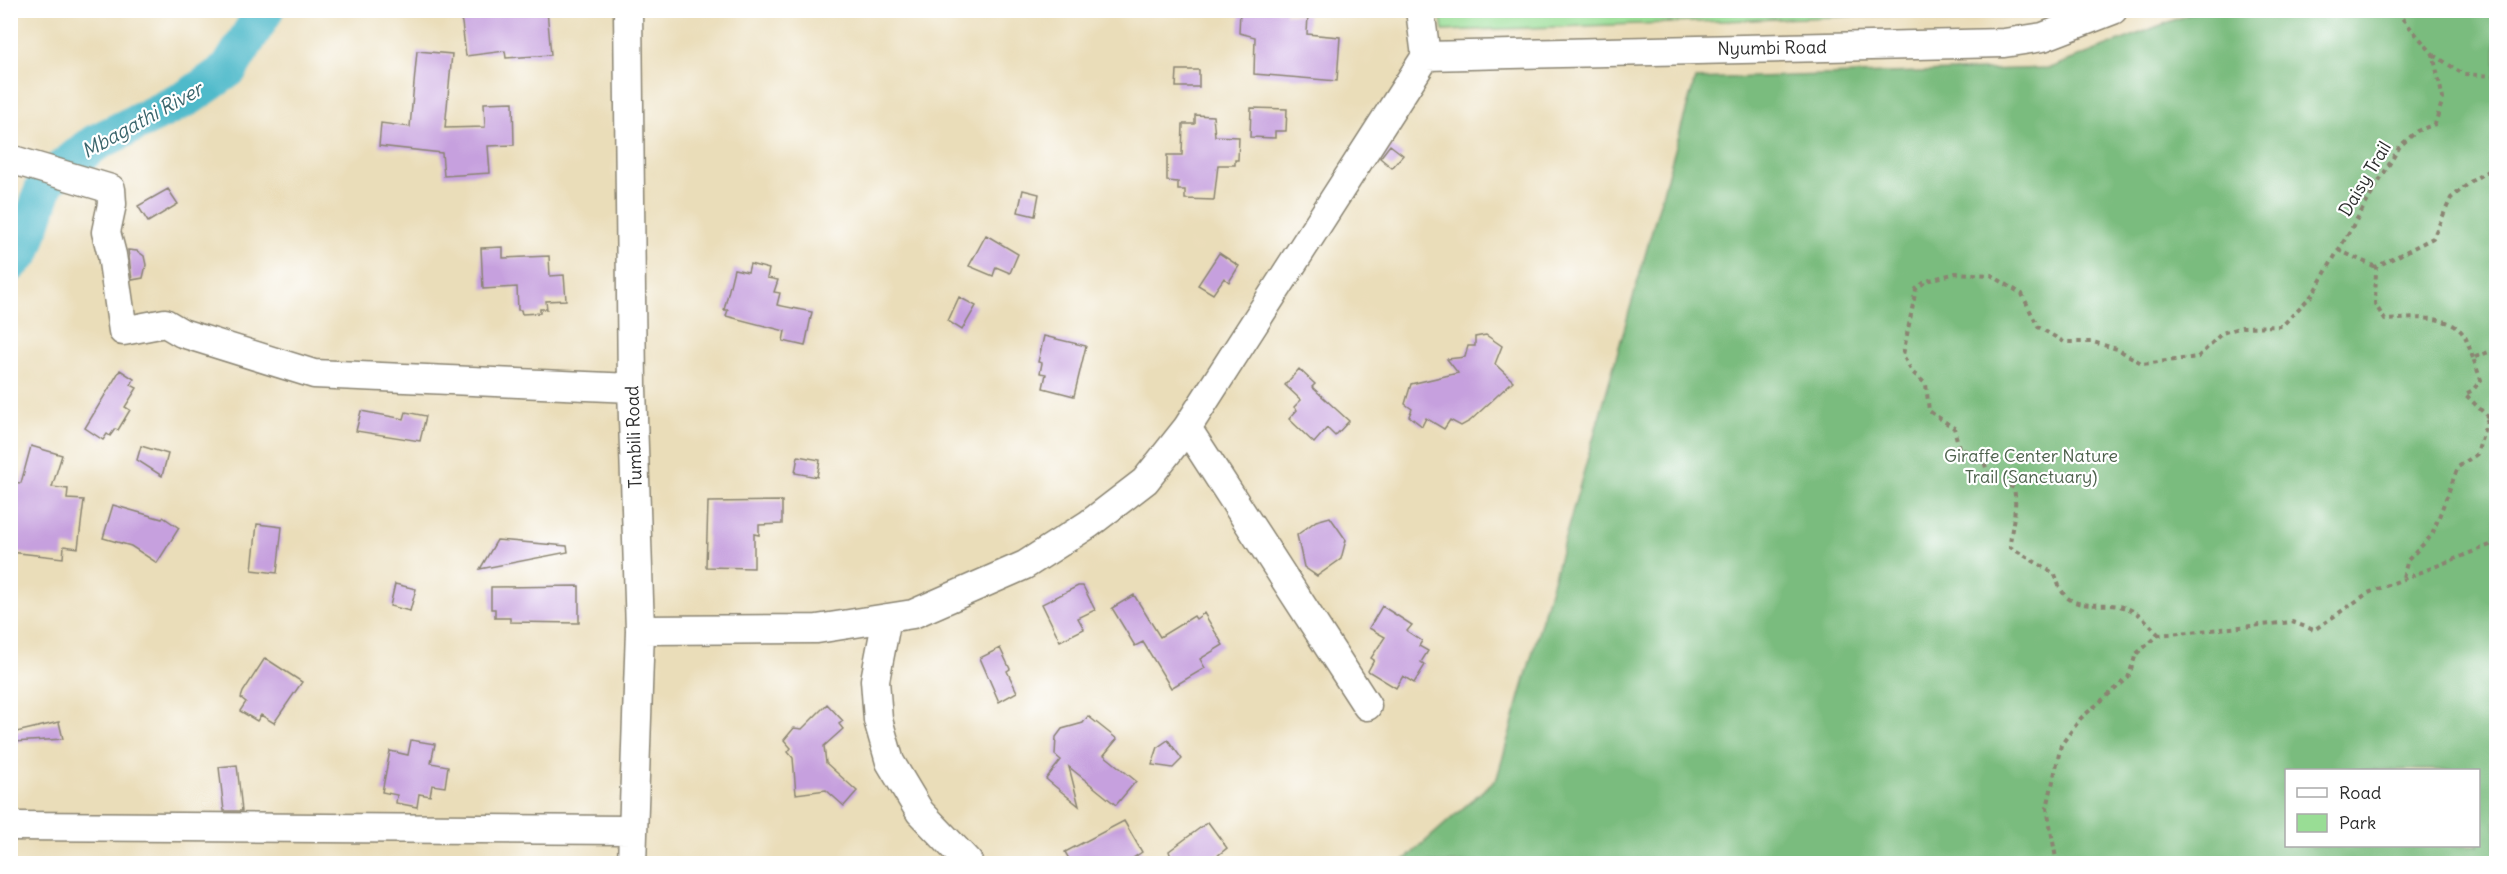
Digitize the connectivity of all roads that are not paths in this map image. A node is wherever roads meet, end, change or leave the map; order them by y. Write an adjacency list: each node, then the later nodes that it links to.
1 (628, 10): 6 (street, Tumbili Road)
2 (1420, 10): 4 (street)
3 (2113, 10): 4 (street, Nyumbi Road)
4 (1426, 56): 7 (street)
5 (15, 160): 6 (street)
6 (632, 387): 9 (street, Tumbili Road)
7 (1187, 428): 8 (street); 10 (street)
8 (887, 618): 9 (street); 13 (street)
9 (640, 630): 12 (street, Tumbili Road)
10 (1367, 706)
11 (10, 826): 12 (street)
12 (633, 830): 14 (street, Tumbili Road)
13 (968, 862)
14 (632, 864)

